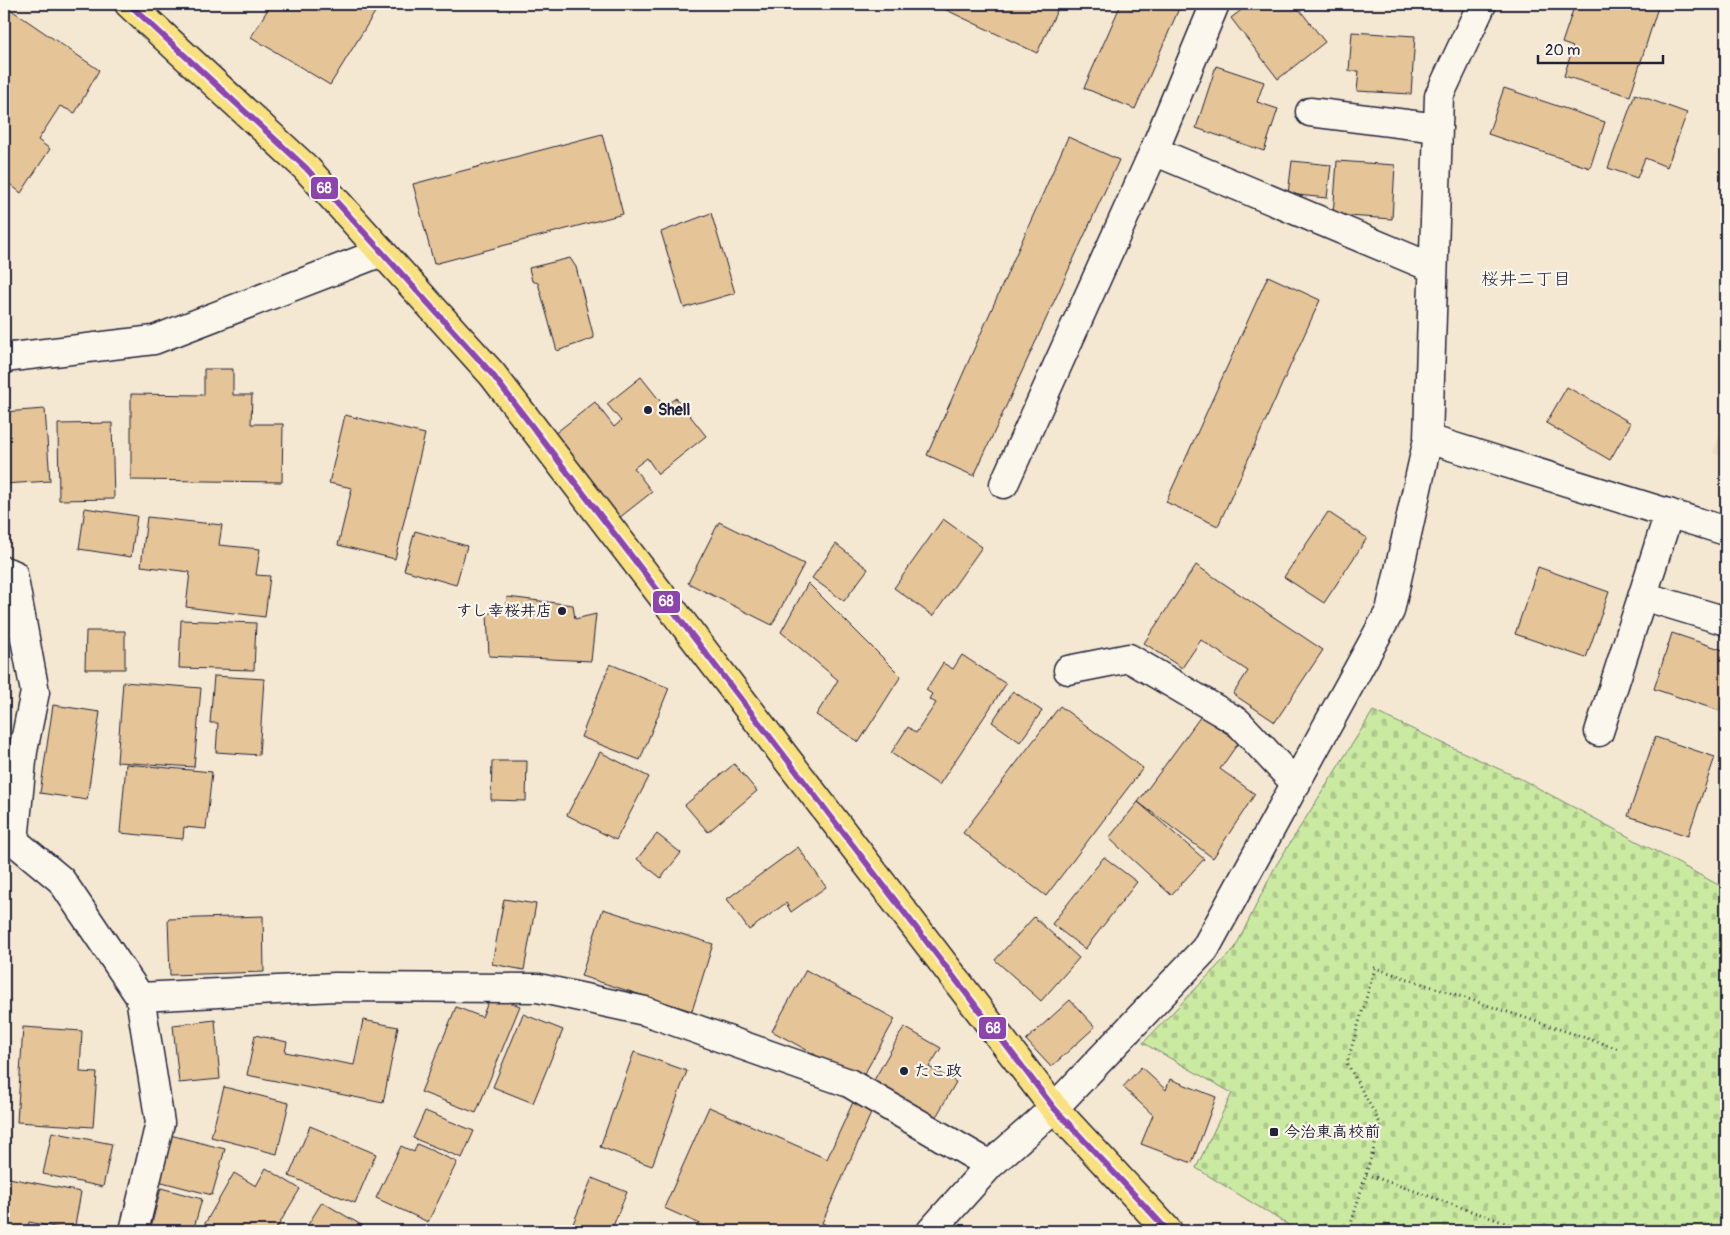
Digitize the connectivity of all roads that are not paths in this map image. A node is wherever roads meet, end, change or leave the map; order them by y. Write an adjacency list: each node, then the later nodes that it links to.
1 (129, 4): 7 (main road)
2 (1215, 4): 6 (street)
3 (1482, 4): 5 (street)
4 (1310, 112): 5 (street)
5 (1438, 128): 8 (street)
6 (1154, 151): 8 (street); 11 (street)
7 (382, 252): 9 (street); 21 (main road)
8 (1433, 268): 10 (street)
9 (4, 358)
10 (1428, 440): 12 (street); 19 (street)
11 (1004, 484)
12 (1669, 513): 13 (street); 15 (street)
13 (1726, 530)
14 (4, 571): 20 (street)
15 (1643, 596): 16 (street); 18 (street)
16 (1726, 621)
17 (1068, 670): 19 (street)
18 (1599, 732)
19 (1296, 784): 21 (street)
20 (140, 997): 22 (street); 23 (street)
21 (1054, 1108): 22 (street); 25 (main road)
22 (990, 1164): 24 (street)
23 (134, 1231)
24 (931, 1231)
25 (1168, 1231)

